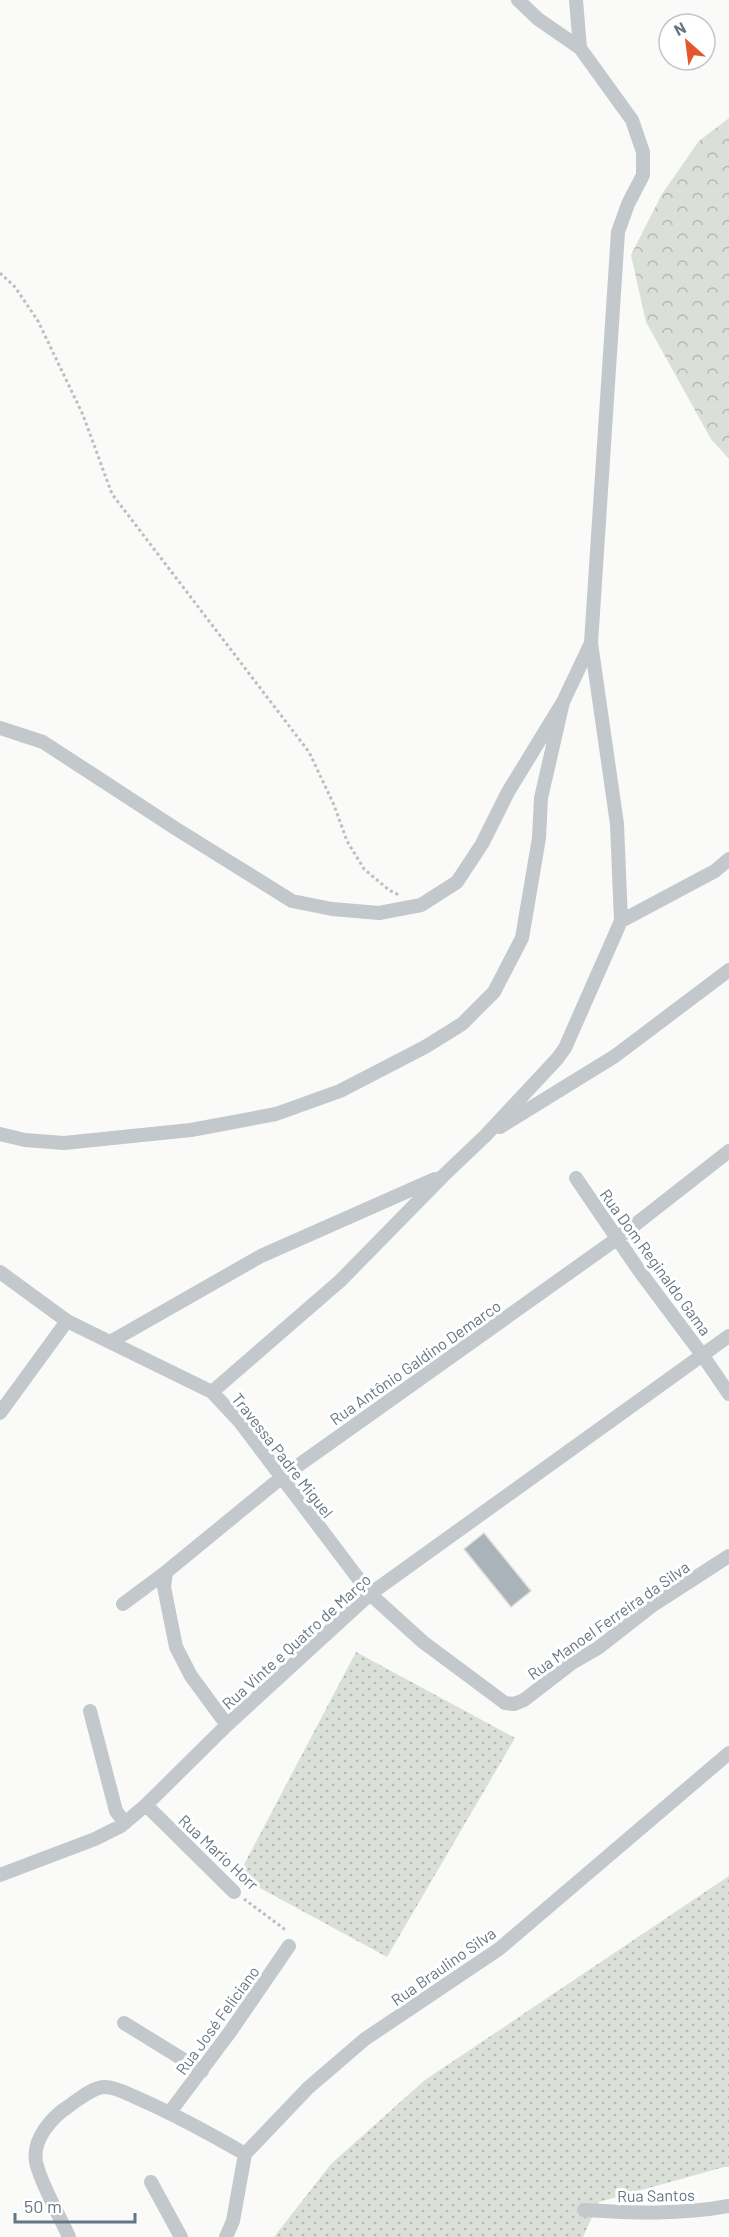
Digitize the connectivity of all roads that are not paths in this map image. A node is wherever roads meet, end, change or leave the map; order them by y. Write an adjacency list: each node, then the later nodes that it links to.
1 (518, 0): 3 (street)
2 (576, 0): 3 (street)
3 (580, 48): 4 (street)
4 (591, 643): 5 (street); 8 (street)
5 (563, 702): 6 (street); 10 (street)
6 (0, 728)
7 (729, 859): 8 (street)
8 (621, 921): 11 (street)
9 (729, 970): 11 (street)
10 (0, 1134)
11 (486, 1136): 13 (street)
12 (729, 1151): 15 (street, Rua Antônio Galdino Demarco)
13 (443, 1176): 19 (street); 21 (street)
14 (576, 1178): 15 (street, Rua Dom Reginaldo Gama)
15 (618, 1238): 20 (street, Rua Dom Reginaldo Gama); 24 (street, Rua Antônio Galdino Demarco)
16 (0, 1272): 17 (street, Travessa Padre Miguel)
17 (67, 1321): 19 (street, Travessa Padre Miguel); 23 (street)
18 (729, 1336): 20 (street, Rua Vinte e Quatro de Março)
19 (110, 1342): 21 (street, Travessa Padre Miguel)
20 (703, 1356): 22 (street, Rua Dom Reginaldo Gama); 27 (street, Rua Vinte e Quatro de Março)
21 (212, 1392): 24 (street, Travessa Padre Miguel)
22 (729, 1394)
23 (0, 1413)
24 (282, 1477): 26 (street, Rua Antônio Galdino Demarco); 27 (street, Travessa Padre Miguel)
25 (729, 1557): 29 (street, Rua Manoel Ferreira da Silva)
26 (166, 1572): 28 (street, Rua Antônio Galdino Demarco); 31 (street)
27 (370, 1594): 29 (street, Travessa Padre Miguel); 31 (street, Rua Vinte e Quatro de Março)
28 (123, 1604)
29 (506, 1703)
30 (90, 1711): 34 (street)
31 (227, 1725): 33 (street, Rua Vinte e Quatro de Março)
32 (729, 1753): 41 (street, Rua Braulino Silva)
33 (146, 1805): 34 (street, Rua Vinte e Quatro de Março); 36 (street, Rua Mario Horr)
34 (123, 1825): 35 (street, Rua Vinte e Quatro de Março)
35 (0, 1875)
36 (234, 1892)
37 (289, 1946): 39 (street, Rua José Feliciano)
38 (124, 2023): 39 (street)
39 (202, 2071): 40 (street, Rua José Feliciano)
40 (170, 2112): 41 (street); 45 (street)
41 (245, 2154): 47 (street)
42 (151, 2182): 46 (street)
43 (729, 2206): 44 (street, Rua Santos)
44 (584, 2210)
45 (69, 2237)
46 (181, 2237)
47 (226, 2237)

